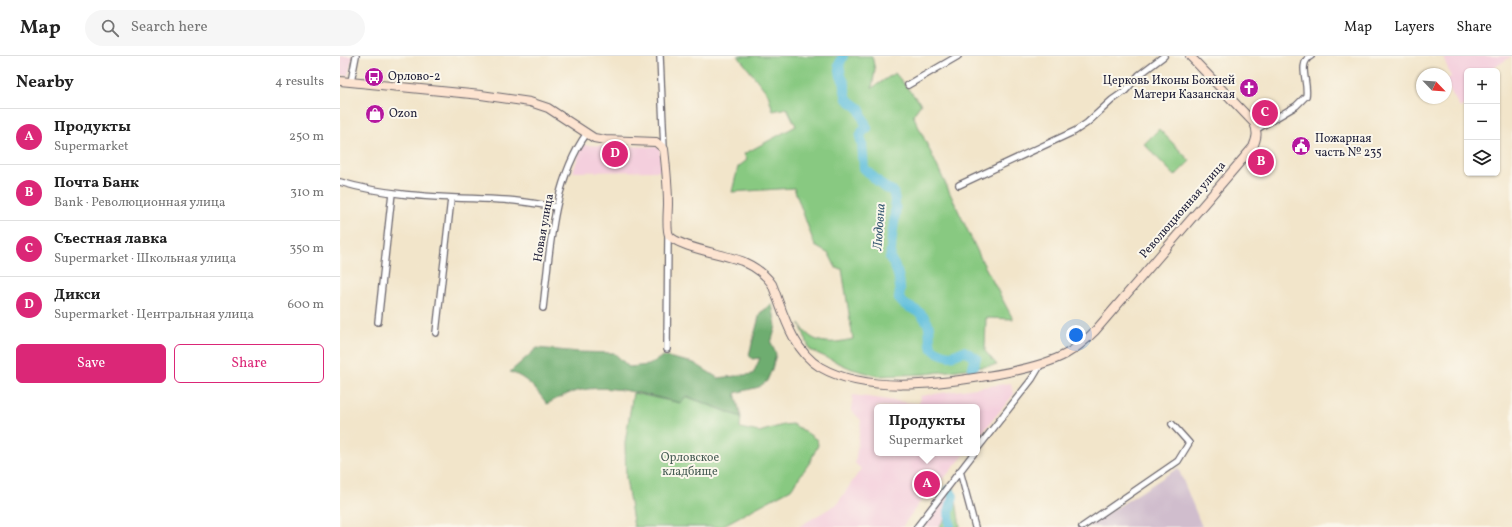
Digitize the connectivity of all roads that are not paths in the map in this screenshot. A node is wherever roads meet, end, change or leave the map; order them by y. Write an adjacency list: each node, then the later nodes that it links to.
1 (356, 56): 8 (street)
2 (660, 56): 12 (street)
3 (958, 56): 9 (street)
4 (1164, 56): 14 (street)
5 (1190, 56): 10 (main road)
6 (1311, 56): 10 (street)
7 (340, 81): 8 (main road)
8 (351, 82): 11 (main road)
9 (908, 85)
10 (1257, 129): 23 (main road, Революционная улица)
11 (587, 133): 12 (main road); 17 (street, Новая улица)
12 (664, 149): 18 (main road)
13 (340, 182): 15 (street)
14 (959, 185)
15 (392, 193): 16 (street); 20 (street)
16 (451, 199): 17 (street); 21 (street)
17 (556, 207): 19 (street, Новая улица)
18 (668, 234): 22 (street); 23 (main road, Революционная улица)
19 (543, 308)
20 (378, 322)
21 (436, 333)
22 (666, 349)
23 (1042, 363): 25 (street)
24 (1172, 424): 30 (street)
25 (980, 445)
26 (972, 456): 27 (street)
27 (960, 471): 28 (street); 29 (street)
28 (917, 527)
29 (975, 527)
30 (1082, 527)

